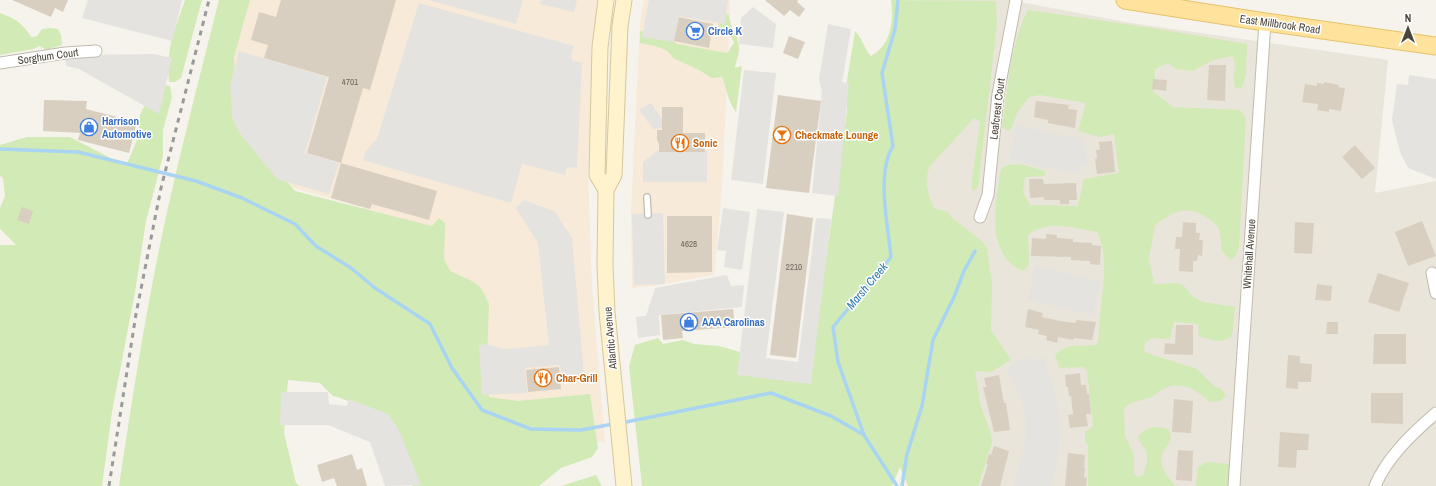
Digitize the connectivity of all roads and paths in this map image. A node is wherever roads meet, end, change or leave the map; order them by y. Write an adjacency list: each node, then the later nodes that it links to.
1 (606, 0): 10 (main road, Atlantic Avenue)
2 (624, 0): 10 (main road, Atlantic Avenue)
3 (1016, 0): 13 (street, Leafcrest Court)
4 (1125, 0): 5 (main road, East Millbrook Road)
5 (1157, 3): 6 (main road, East Millbrook Road)
6 (1265, 22): 7 (main road, East Millbrook Road); 18 (street, Whitehall Avenue)
7 (1436, 46)
8 (96, 51): 9 (street, Sorghum Court)
9 (0, 63)
10 (606, 190): 17 (main road, Atlantic Avenue)
11 (648, 197): 12 (lane)
12 (648, 215)
13 (980, 217)
14 (1432, 273): 15 (street)
15 (1436, 293)
16 (1436, 413): 19 (street)
17 (624, 486)
18 (1234, 486)
19 (1376, 486)

